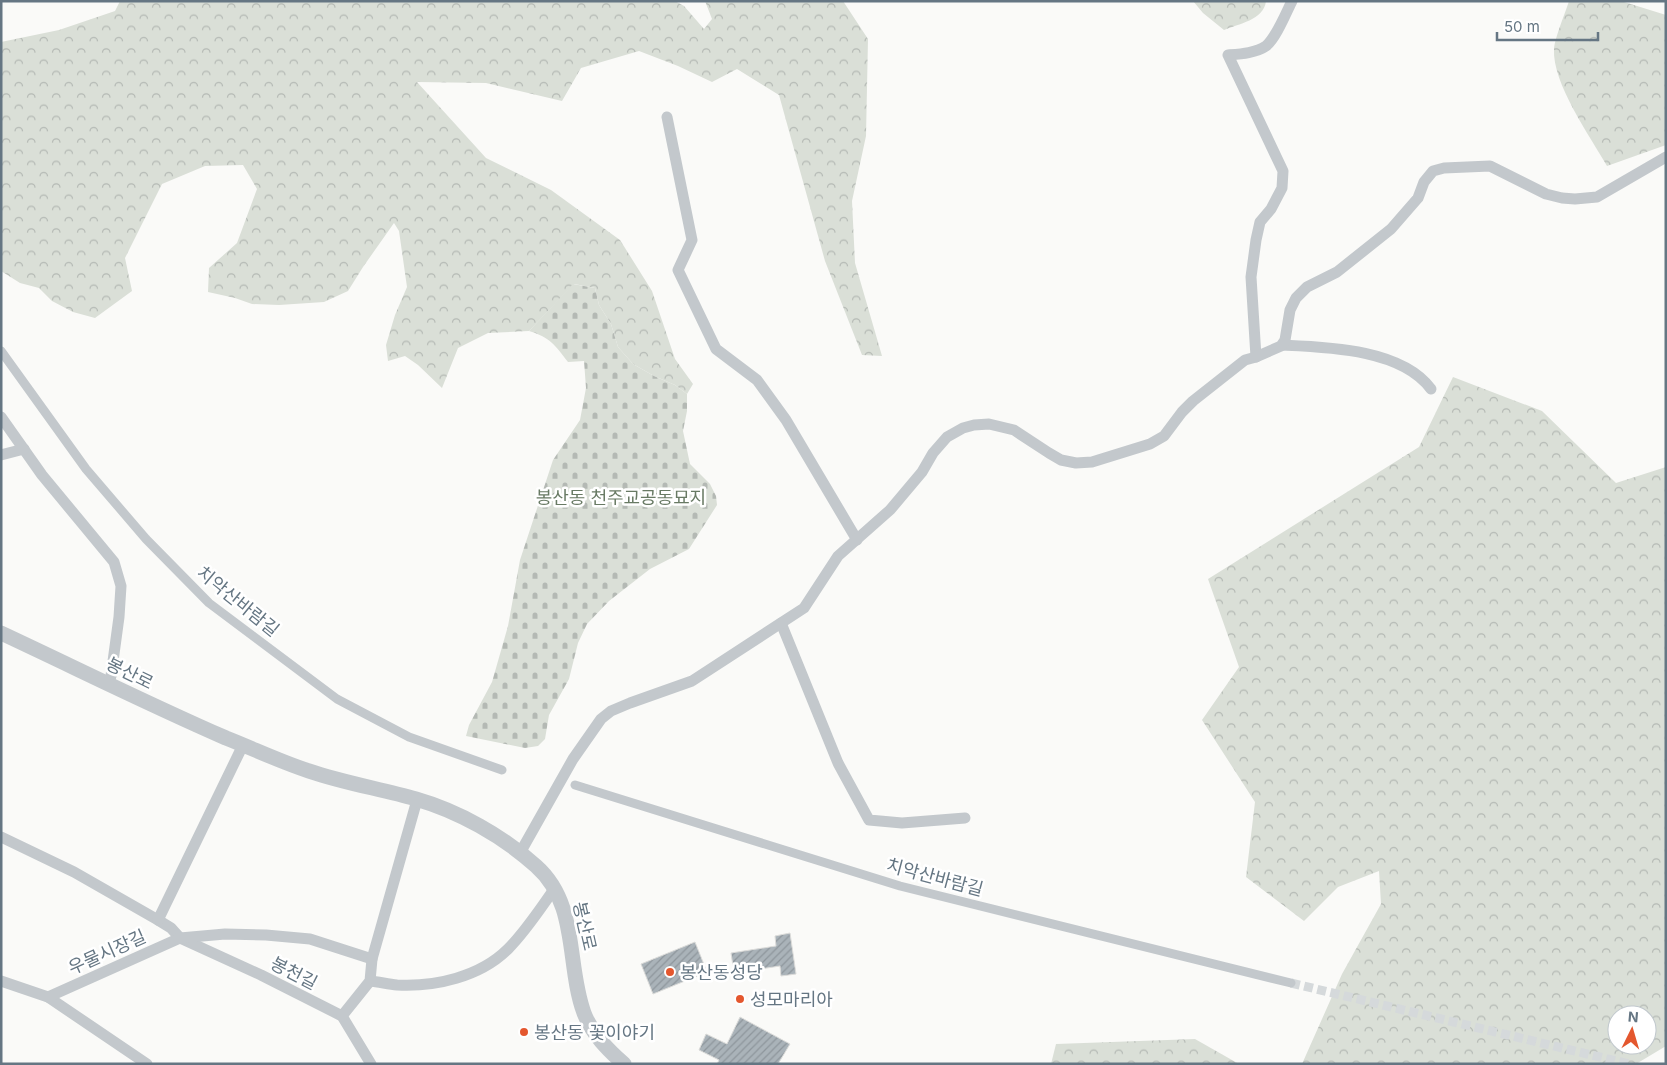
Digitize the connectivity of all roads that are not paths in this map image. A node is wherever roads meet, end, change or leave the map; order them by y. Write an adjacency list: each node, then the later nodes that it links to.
1 (1292, 1): 6 (street)
2 (667, 117): 11 (street)
3 (1666, 157): 4 (street)
4 (1282, 345): 6 (street); 7 (street)
5 (1, 351): 16 (street, 치악산바람길)
6 (1256, 357): 11 (street)
7 (1431, 388)
8 (1, 417): 9 (street)
9 (24, 449): 10 (street); 14 (street)
10 (1, 455)
11 (857, 540): 12 (street)
12 (781, 623): 19 (street); 21 (street)
13 (1, 633): 14 (street, 봉산로)
14 (109, 683): 15 (street, 봉산로)
15 (243, 745): 18 (street, 봉산로); 23 (street)
16 (502, 770)
17 (576, 785): 28 (street, 치악산바람길)
18 (417, 800): 21 (street, 봉산로); 25 (street)
19 (965, 818)
20 (1, 837): 23 (street, 봉천길)
21 (520, 853): 22 (street, 봉산로)
22 (555, 888): 26 (street); 33 (street, 봉산로)
23 (158, 920): 24 (street, 봉천길)
24 (180, 938): 25 (street, 봉천길); 29 (street, 우물시장길); 30 (street, 봉천길)
25 (372, 959): 26 (street)
26 (370, 980): 30 (street)
27 (1, 981): 29 (street)
28 (1291, 983)
29 (48, 997): 31 (street)
30 (342, 1016): 32 (street)
31 (147, 1064)
32 (372, 1064)
33 (624, 1064)

